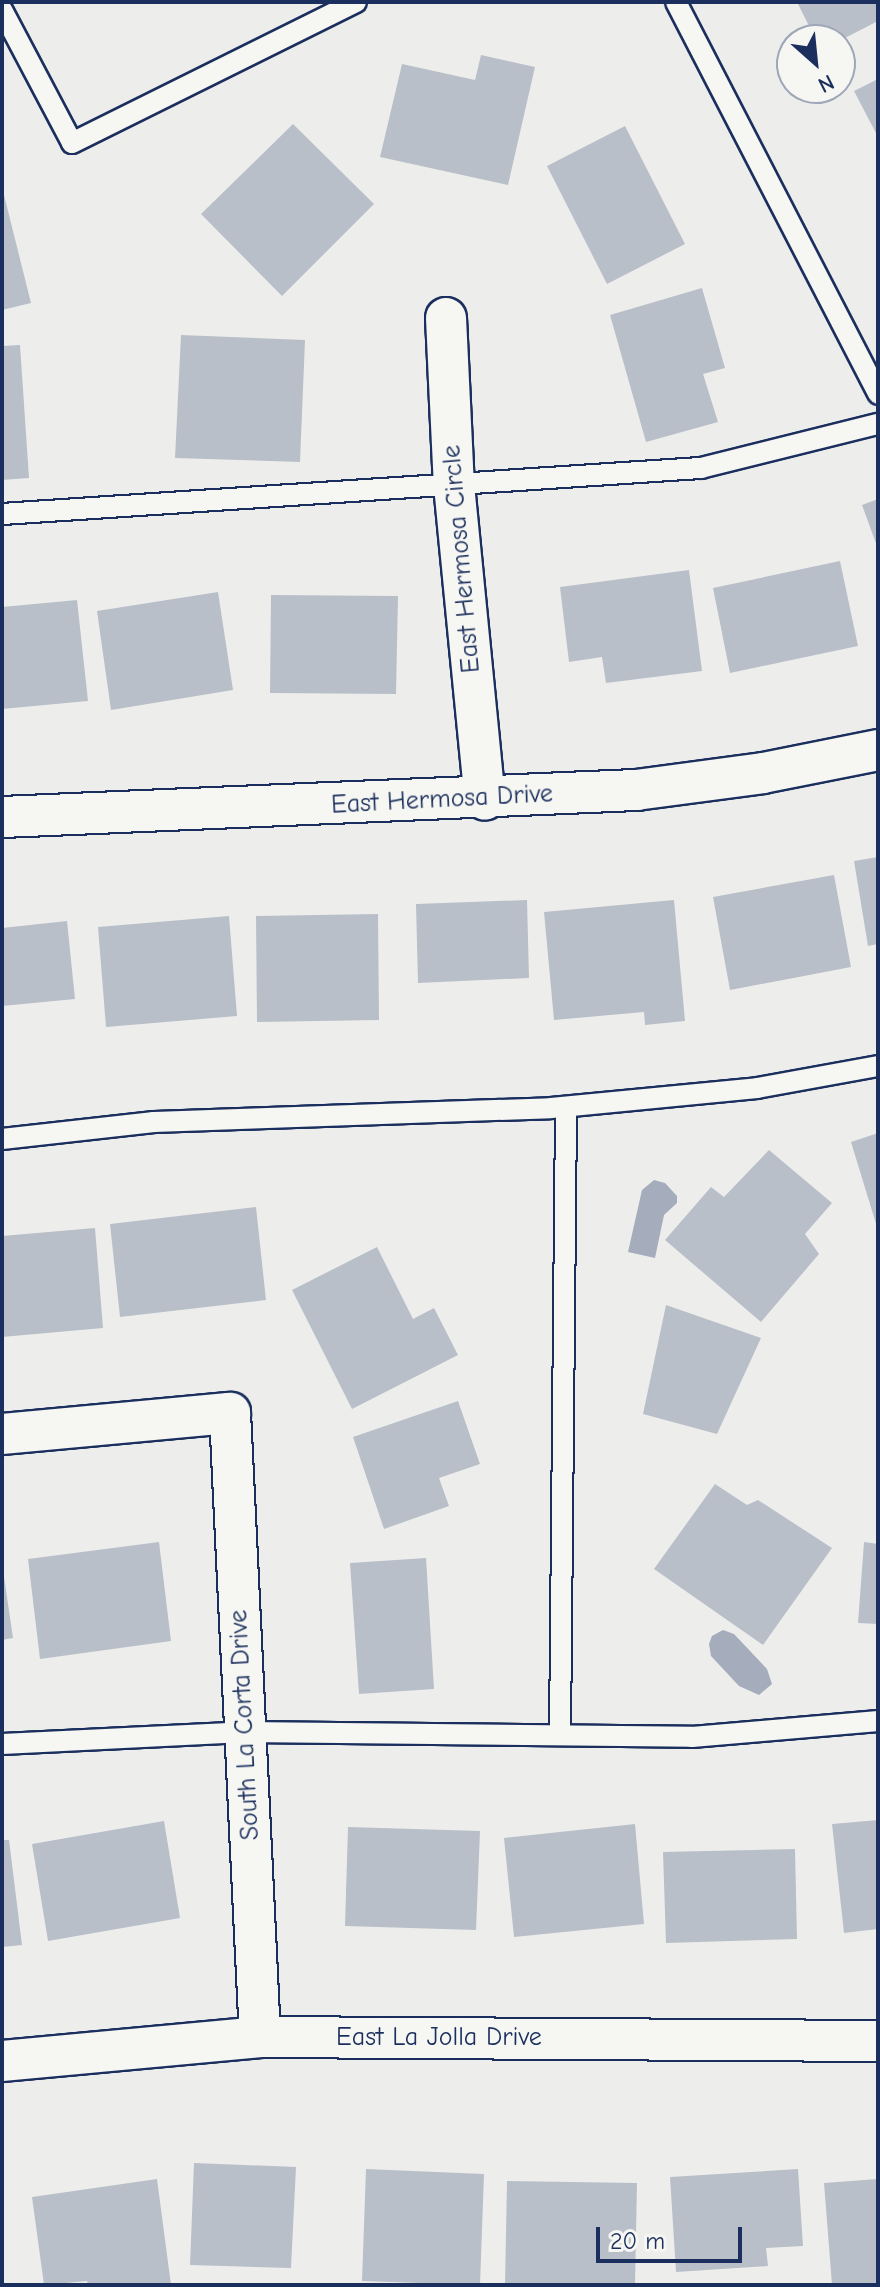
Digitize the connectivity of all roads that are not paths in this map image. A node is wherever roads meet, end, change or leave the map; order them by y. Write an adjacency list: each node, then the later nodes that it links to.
1 (356, 2): 3 (lane)
2 (676, 2): 5 (lane)
3 (2, 10)
4 (446, 318): 7 (street, East Hermosa Circle)
5 (878, 394)
6 (878, 424): 7 (lane)
7 (454, 485): 8 (lane); 10 (street, East Hermosa Circle)
8 (2, 514)
9 (878, 750): 10 (street, East Hermosa Drive)
10 (485, 799): 11 (street, East Hermosa Drive)
11 (2, 817)
12 (878, 1066): 13 (lane)
13 (566, 1107): 14 (lane); 18 (lane)
14 (2, 1139)
15 (2, 1434): 17 (street, South La Corta Drive)
16 (878, 1721): 18 (lane)
17 (245, 1732): 18 (lane); 19 (lane); 20 (street, South La Corta Drive)
18 (560, 1735)
19 (2, 1744)
20 (260, 2037): 21 (street, East La Jolla Drive); 22 (street, East La Jolla Drive)
21 (878, 2041)
22 (2, 2061)

